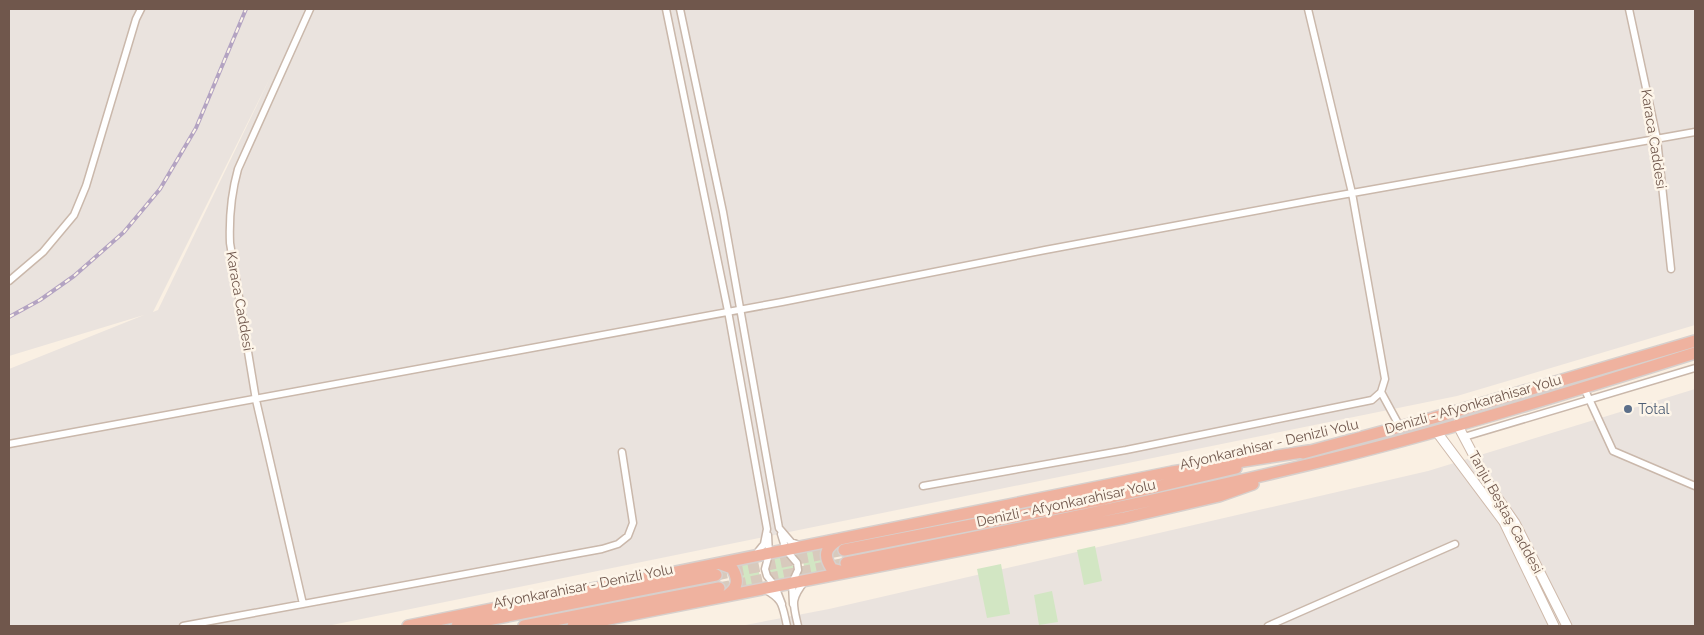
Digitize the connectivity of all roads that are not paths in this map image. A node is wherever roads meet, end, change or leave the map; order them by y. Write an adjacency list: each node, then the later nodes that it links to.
1 (141, 9): 11 (street)
2 (310, 9): 19 (street, Karaca Caddesi)
3 (666, 9): 13 (street)
4 (680, 9): 12 (street)
5 (1308, 9): 9 (street)
6 (1629, 9): 8 (street, Karaca Caddesi)
7 (1695, 132): 8 (street)
8 (1656, 139): 9 (street); 10 (street, Karaca Caddesi)
9 (1352, 193): 12 (street); 18 (street)
10 (1672, 270)
11 (9, 281)
12 (741, 309): 13 (street); 29 (street)
13 (728, 311): 19 (street); 30 (street)
14 (1695, 341): 22 (highway, Afyonkarahisar - Denizli Yolu)
15 (1695, 353): 17 (highway, Denizli - Afyonkarahisar Yolu)
16 (1695, 368): 20 (street)
17 (1584, 388): 20 (street); 21 (highway, Denizli - Afyonkarahisar Yolu)
18 (1381, 392): 22 (street); 27 (street)
19 (256, 400): 25 (street); 44 (street, Karaca Caddesi)
20 (1589, 400): 24 (street); 28 (street)
21 (1457, 424): 23 (highway, Denizli - Afyonkarahisar Yolu); 24 (street, Tanju Beştaş Caddesi)
22 (1400, 427): 32 (highway, Afyonkarahisar - Denizli Yolu)
23 (1436, 431): 37 (highway, Denizli - Afyonkarahisar Yolu); 55 (street, Tanju Beştaş Caddesi)
24 (1464, 437): 56 (street, Tanju Beştaş Caddesi)
25 (9, 444)
26 (622, 452): 44 (street)
27 (923, 486)
28 (1695, 486)
29 (779, 528): 33 (street); 34 (street)
30 (767, 529): 35 (street); 36 (street)
31 (1455, 544): 54 (street)
32 (841, 545): 33 (highway, Afyonkarahisar - Denizli Yolu); 37 (highway)
33 (803, 547): 34 (highway, Afyonkarahisar - Denizli Yolu)
34 (786, 550): 35 (highway); 40 (street)
35 (769, 554): 36 (highway); 41 (street)
36 (751, 557): 38 (highway)
37 (846, 568): 39 (highway, Denizli - Afyonkarahisar Yolu)
38 (717, 569): 43 (highway); 48 (highway); 49 (highway, Afyonkarahisar - Denizli Yolu)
39 (806, 581): 40 (highway, Denizli - Afyonkarahisar Yolu); 46 (street)
40 (792, 583): 41 (highway); 46 (street)
41 (775, 586): 42 (highway); 45 (street)
42 (763, 588): 43 (highway); 45 (street)
43 (723, 592): 50 (highway); 51 (highway)
44 (303, 604): 47 (street)
45 (782, 604): 52 (street)
46 (793, 604): 53 (street)
47 (183, 626)
48 (408, 626)
49 (456, 626)
50 (524, 626)
51 (573, 626)
52 (787, 626)
53 (798, 626)
54 (1268, 626)
55 (1554, 626)
56 (1567, 626)

